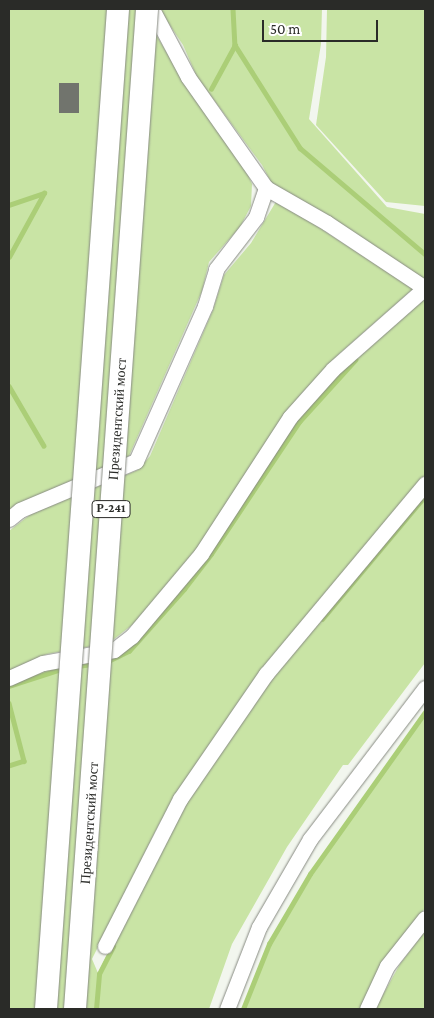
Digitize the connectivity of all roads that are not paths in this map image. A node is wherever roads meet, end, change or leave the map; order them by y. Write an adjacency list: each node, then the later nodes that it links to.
1 (118, 9): 12 (highway, Президентский мост / Р-241, bridge)
2 (147, 9): 13 (highway, Президентский мост / Р-241, bridge)
3 (152, 9): 4 (lane)
4 (266, 188): 5 (lane); 7 (lane)
5 (425, 288): 8 (lane)
6 (425, 484): 11 (lane)
7 (9, 519)
8 (9, 678)
9 (425, 688): 14 (lane)
10 (425, 918): 15 (lane)
11 (105, 946)
12 (46, 1009)
13 (75, 1009)
14 (227, 1009)
15 (366, 1009)

